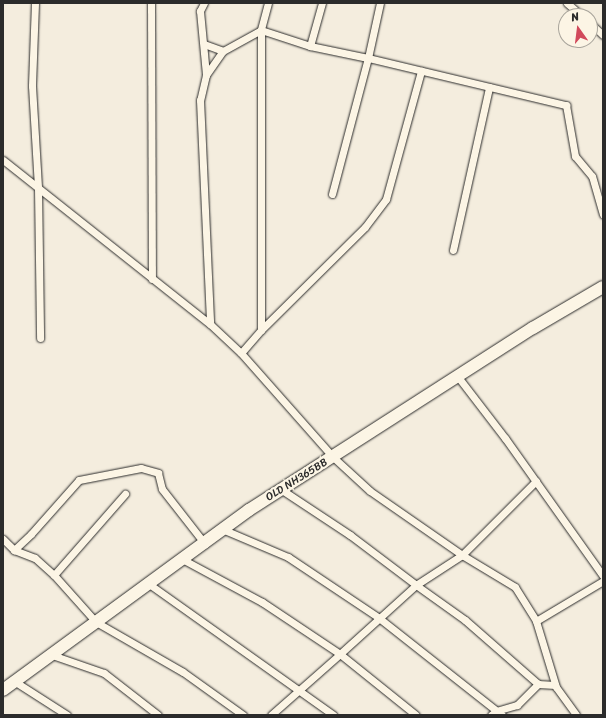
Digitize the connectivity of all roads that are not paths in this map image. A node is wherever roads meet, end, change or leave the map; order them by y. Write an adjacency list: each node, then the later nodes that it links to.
1 (35, 3): 16 (street)
2 (151, 3): 20 (street)
3 (268, 3): 7 (street)
4 (322, 3): 9 (street)
5 (380, 3): 11 (street)
6 (203, 4): 8 (street)
7 (261, 30): 9 (street); 10 (street); 23 (street)
8 (204, 44): 10 (street); 13 (street)
9 (310, 46): 11 (street)
10 (223, 51): 13 (street)
11 (368, 58): 12 (street); 17 (street)
12 (421, 71): 14 (street); 23 (street)
13 (206, 75): 22 (street)
14 (490, 87): 18 (street); 19 (street)
15 (3, 160): 16 (street)
16 (38, 188): 20 (street); 24 (street)
17 (332, 194)
18 (603, 214)
19 (453, 250)
20 (152, 279): 22 (street)
21 (603, 287): 26 (main road, OLD NH365BB)
22 (210, 324): 25 (street)
23 (262, 330): 25 (street)
24 (40, 338)
25 (241, 353): 27 (street)
26 (458, 377): 27 (main road, OLD NH365BB); 28 (street)
27 (333, 457): 29 (main road, OLD NH365BB); 35 (street)
28 (536, 481): 35 (street); 38 (street)
29 (282, 490): 31 (main road, OLD NH365BB); 41 (street)
30 (125, 494): 37 (street)
31 (222, 529): 33 (main road, OLD NH365BB); 42 (street)
32 (3, 539): 34 (street)
33 (205, 544): 34 (street); 36 (main road, OLD NH365BB)
34 (14, 550): 37 (street)
35 (462, 555): 41 (street); 43 (street)
36 (182, 559): 40 (main road, OLD NH365BB); 46 (street)
37 (54, 575): 44 (street)
38 (603, 576)
39 (603, 581): 43 (street)
40 (149, 584): 44 (main road, OLD NH365BB); 51 (street)
41 (416, 585): 42 (street); 48 (street)
42 (380, 618): 46 (street); 52 (street)
43 (536, 621): 49 (street)
44 (96, 622): 45 (main road, OLD NH365BB); 55 (street)
45 (52, 654): 47 (main road, OLD NH365BB); 54 (street)
46 (340, 654): 51 (street); 58 (street)
47 (14, 681): 50 (main road, OLD NH365BB); 53 (street)
48 (538, 684): 49 (street); 52 (street)
49 (555, 685): 59 (street)
50 (3, 690)
51 (300, 690): 56 (street); 57 (street)
52 (496, 714)
53 (67, 715)
54 (158, 715)
55 (244, 715)
56 (270, 715)
57 (333, 715)
58 (416, 715)
59 (576, 715)

